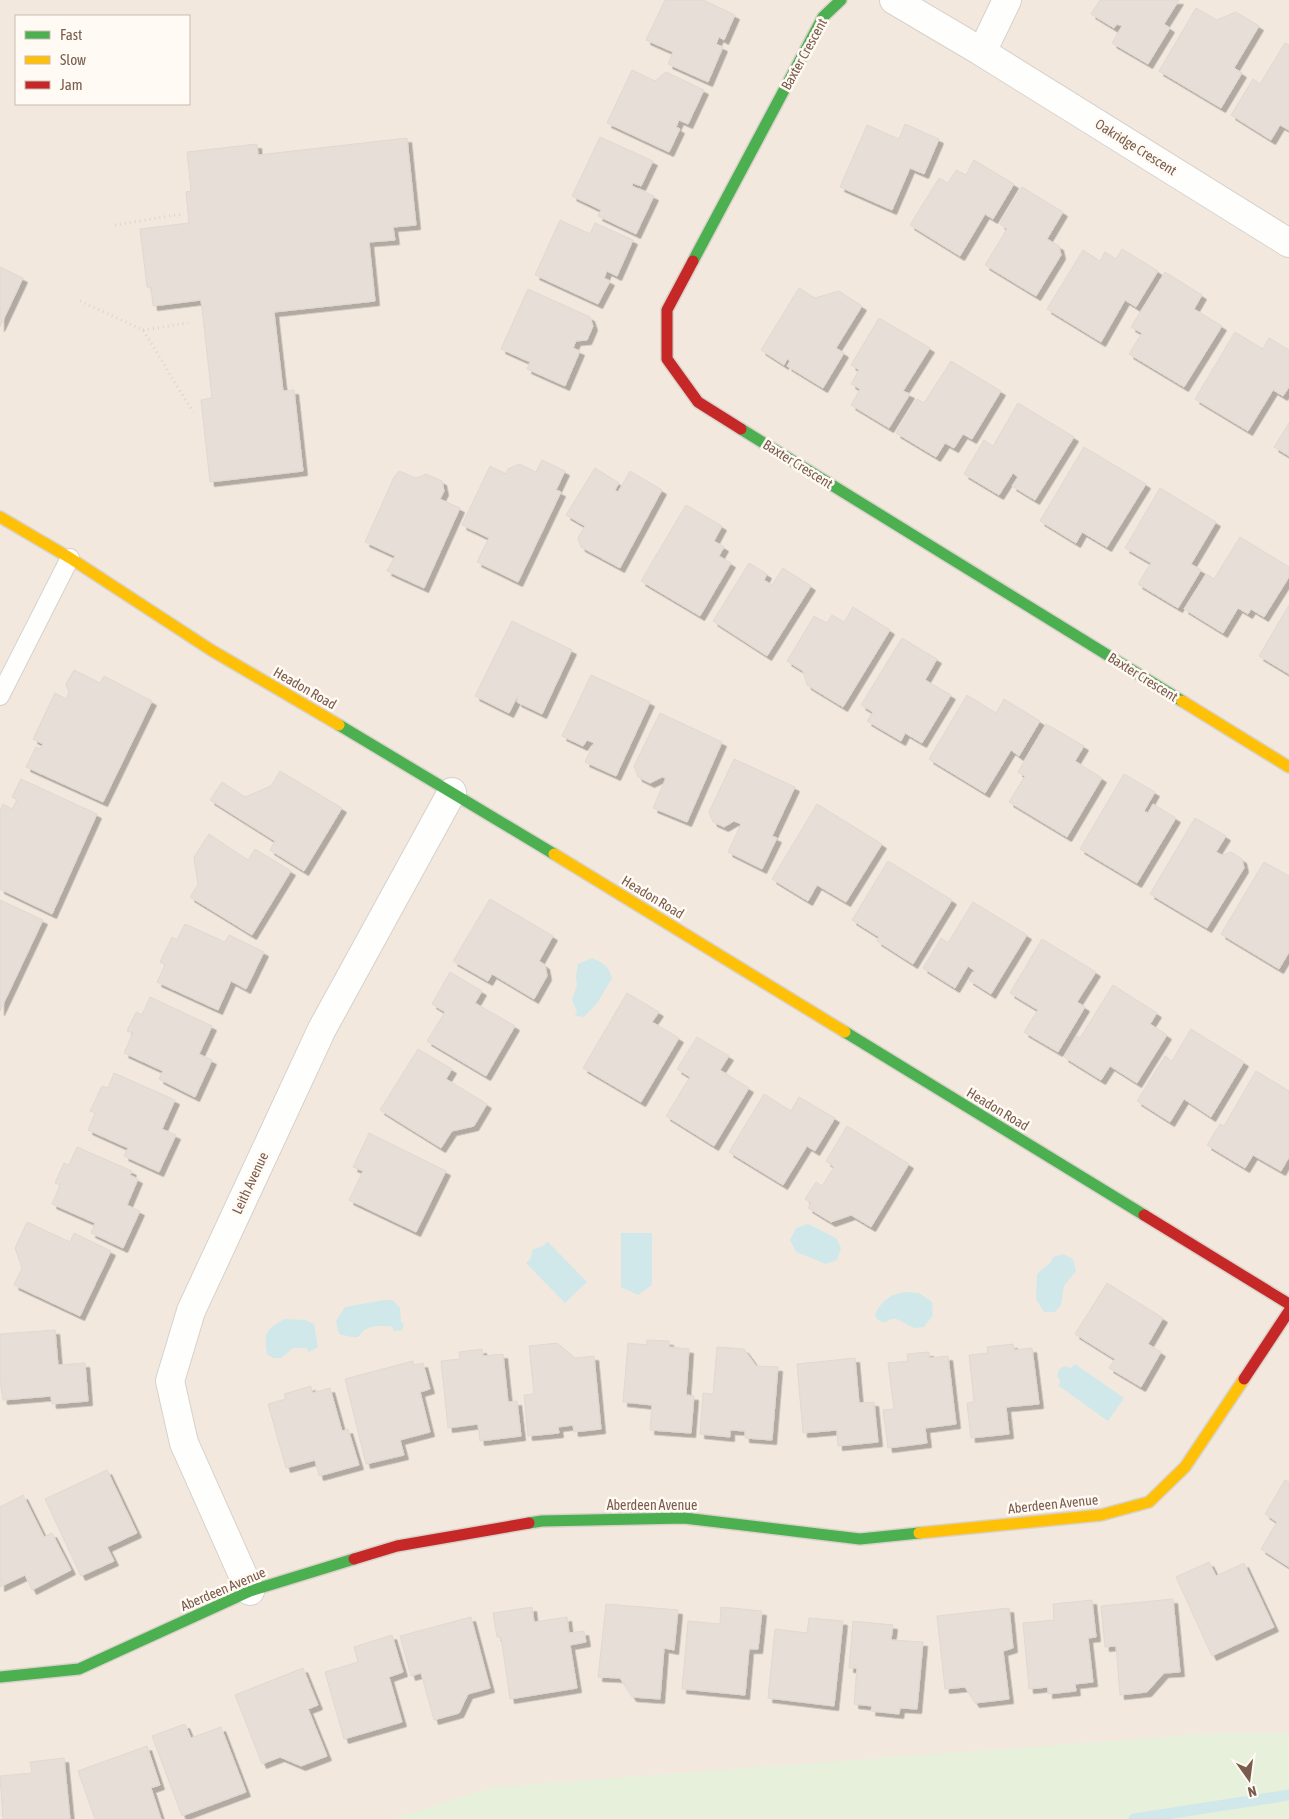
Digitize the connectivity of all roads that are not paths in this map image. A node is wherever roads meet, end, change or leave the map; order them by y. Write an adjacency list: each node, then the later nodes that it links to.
1 (841, 0): 9 (street, Baxter Crescent)
2 (894, 0): 4 (street)
3 (1007, 0): 4 (street)
4 (982, 52): 5 (street, Oakridge Crescent)
5 (1289, 242)
6 (0, 517): 7 (street, Headon Road)
7 (70, 558): 8 (lane); 10 (street, Headon Road)
8 (0, 696)
9 (1289, 767)
10 (452, 792): 11 (street, Headon Road); 13 (street, Leith Avenue)
11 (1289, 1304)
12 (1289, 1311): 13 (street, Aberdeen Avenue)
13 (250, 1591): 14 (street, Aberdeen Avenue)
14 (0, 1677)

